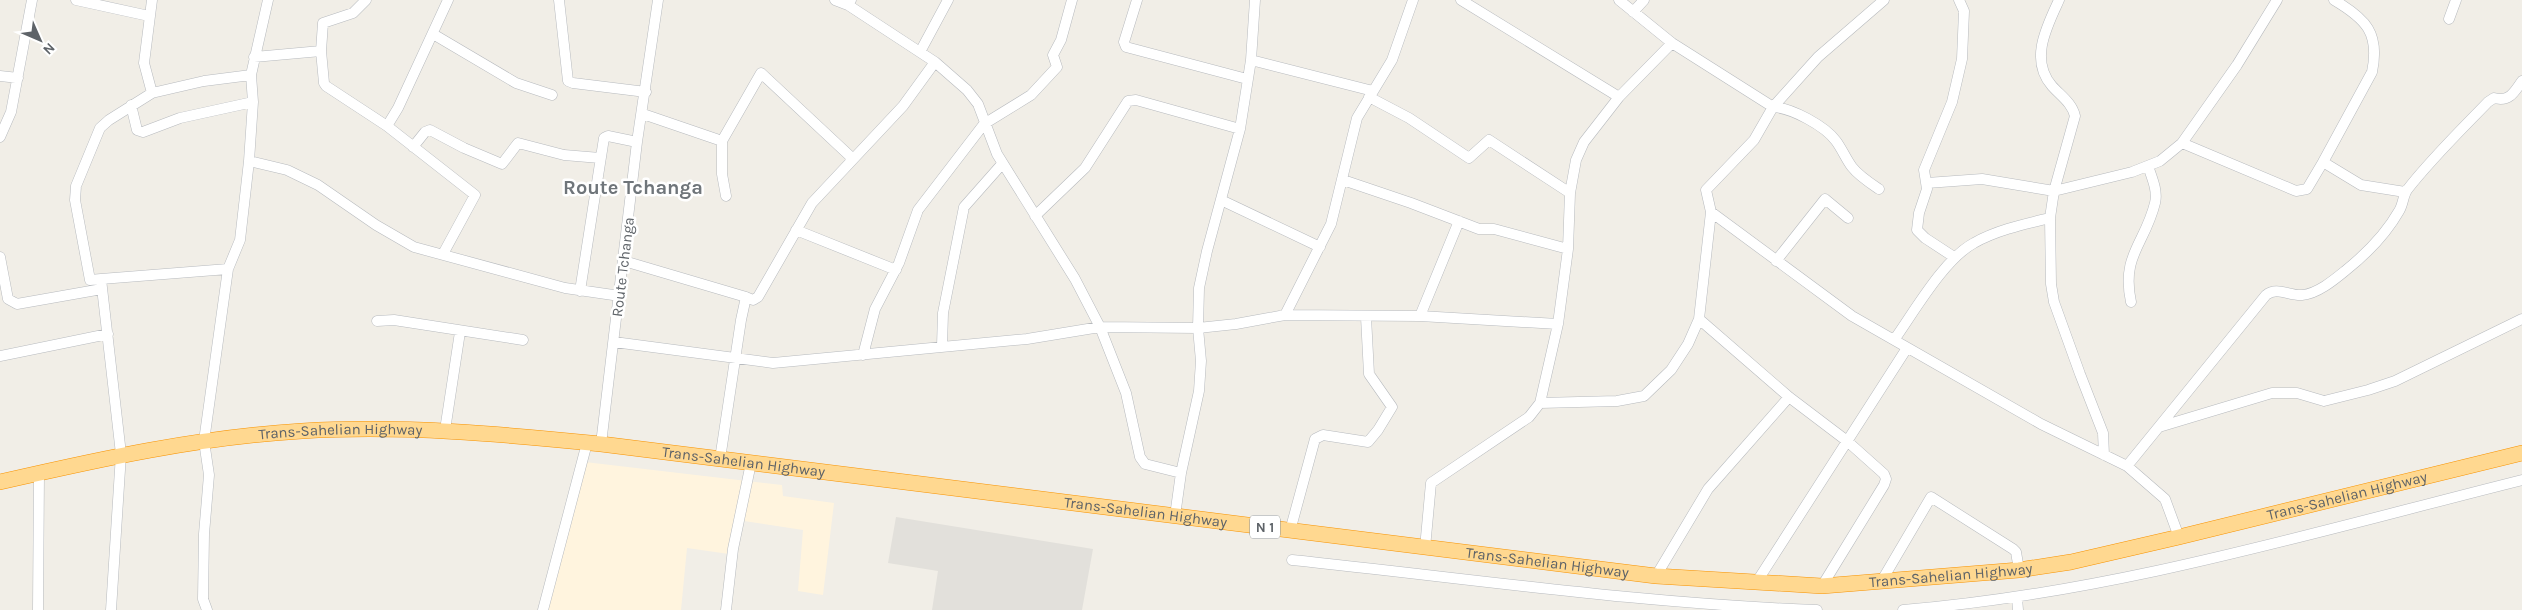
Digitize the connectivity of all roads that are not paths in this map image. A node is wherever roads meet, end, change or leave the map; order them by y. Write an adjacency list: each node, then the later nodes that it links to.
1 (32, 0): 37 (street)
2 (76, 0): 26 (street)
3 (152, 0): 26 (street)
4 (268, 0): 32 (street)
5 (366, 0): 30 (street)
6 (448, 0): 28 (street)
7 (559, 0): 40 (street)
8 (658, 0): 40 (street, Route Tchanga)
9 (836, 0): 24 (street)
10 (948, 0): 31 (street)
11 (1072, 0): 49 (street)
12 (1136, 0): 38 (street)
13 (1255, 0): 33 (street)
14 (1413, 0): 42 (street)
15 (1461, 0): 44 (street)
16 (1618, 0): 25 (street)
17 (1644, 0): 25 (street)
18 (1884, 0): 47 (street)
19 (1959, 0): 64 (street)
20 (2059, 0): 66 (street)
21 (2277, 0): 55 (street)
22 (2334, 0): 60 (street)
23 (2456, 0): 27 (street)
24 (849, 3): 31 (street)
25 (1633, 12): 29 (street)
26 (149, 16): 41 (street)
27 (2449, 19)
28 (433, 34): 43 (street); 50 (street)
29 (1672, 43): 44 (street); 47 (street)
30 (321, 52): 32 (street); 50 (street)
31 (920, 52): 34 (street)
32 (254, 56): 35 (street)
33 (1250, 60): 38 (street); 42 (street)
34 (935, 62): 49 (street); 58 (street)
35 (251, 75): 41 (street); 45 (street)
36 (0, 76): 37 (street)
37 (18, 78): 52 (street)
38 (1247, 79): 51 (street)
39 (2522, 81): 67 (street)
40 (646, 92): 48 (street, Route Tchanga)
41 (152, 94): 46 (street)
42 (1371, 94): 63 (street); 68 (street)
43 (552, 95)
44 (1619, 98): 68 (street)
45 (253, 102): 46 (street); 59 (street)
46 (131, 106): 86 (street)
47 (1773, 107): 65 (street); 71 (street)
48 (643, 114): 53 (street); 54 (street, Route Tchanga)
49 (984, 124): 61 (street); 85 (street)
50 (387, 126): 56 (street)
51 (1240, 130): 70 (street); 72 (street)
52 (0, 137)
53 (722, 141): 58 (street); 69 (street)
54 (637, 142): 57 (street); 82 (street, Route Tchanga)
55 (2182, 143): 60 (street); 62 (street)
56 (413, 146): 57 (street); 79 (street)
57 (600, 158): 87 (street)
58 (852, 158): 76 (street)
59 (249, 161): 79 (street); 84 (street)
60 (2323, 162): 67 (street)
61 (1002, 164): 72 (street); 105 (street)
62 (2148, 166): 66 (street); 90 (street)
63 (1343, 180): 75 (street); 77 (street)
64 (1927, 183): 66 (street); 81 (street)
65 (1879, 190)
66 (2054, 191): 74 (street)
67 (2405, 192): 112 (street)
68 (1570, 193): 78 (street)
69 (726, 196)
70 (1221, 200): 77 (street); 99 (street)
71 (1711, 212): 83 (street); 94 (street)
72 (1035, 216): 98 (street)
73 (1848, 218): 83 (street)
74 (2050, 218): 81 (street); 119 (street)
75 (1460, 222): 78 (street); 92 (street)
76 (796, 230): 85 (street); 89 (street)
77 (1320, 248): 91 (street)
78 (1568, 249): 97 (street)
79 (443, 254): 87 (street)
80 (0, 257): 86 (street)
81 (1954, 257): 103 (street)
82 (624, 261): 88 (street, Route Tchanga); 89 (street)
83 (1776, 261): 103 (street)
84 (228, 269): 86 (street); 114 (street)
85 (896, 270): 107 (street)
86 (101, 284): 101 (street)
87 (580, 291): 88 (street)
88 (620, 296): 104 (street, Route Tchanga)
89 (746, 297): 109 (street)
90 (2131, 302)
91 (1285, 315): 93 (street); 99 (street)
92 (1420, 316): 93 (street); 97 (street)
93 (1366, 317): 128 (street)
94 (1700, 320): 110 (street); 111 (street)
95 (2522, 320): 112 (street)
96 (377, 321): 100 (street)
97 (1558, 324): 111 (street)
98 (1100, 327): 99 (street); 105 (street); 124 (street)
99 (1198, 328): 124 (street)
100 (460, 332): 102 (street); 113 (street)
101 (108, 334): 108 (street); 118 (street)
102 (523, 340)
103 (1894, 340): 106 (street)
104 (614, 342): 109 (street); 116 (street, Route Tchanga)
105 (942, 346): 107 (street)
106 (1907, 348): 115 (street); 119 (street)
107 (863, 355): 109 (street)
108 (0, 356)
109 (734, 359): 120 (street)
110 (1789, 397): 115 (street); 133 (street)
111 (1540, 403): 130 (street)
112 (2158, 428): 122 (street)
113 (445, 430): 114 (highway, Trans-Sahelian Highway / N 1); 116 (highway, Trans-Sahelian Highway / N 1)
114 (204, 441): 118 (highway, Trans-Sahelian Highway / N 1); 139 (street)
115 (1847, 442): 135 (street); 136 (street)
116 (594, 444): 120 (highway, Trans-Sahelian Highway / N 1); 142 (street, Route Tchanga)
117 (2522, 453): 129 (highway, Trans-Sahelian Highway / N 1)
118 (122, 454): 123 (highway, Trans-Sahelian Highway / N 1); 141 (street)
119 (2104, 455): 122 (street)
120 (720, 459): 121 (highway, Trans-Sahelian Highway / N 1)
121 (751, 463): 127 (highway, Trans-Sahelian Highway / N 1); 143 (street)
122 (2127, 466): 129 (street)
123 (39, 473): 126 (highway, Trans-Sahelian Highway / N 1); 140 (street)
124 (1181, 473): 127 (street)
125 (2522, 480): 137 (street)
126 (0, 482)
127 (1175, 516): 128 (highway, Trans-Sahelian Highway / N 1)
128 (1290, 530): 130 (highway, Trans-Sahelian Highway / N 1)
129 (2179, 537): 132 (highway, Trans-Sahelian Highway / N 1)
130 (1425, 548): 133 (highway, Trans-Sahelian Highway / N 1)
131 (1292, 560): 138 (street)
132 (2019, 570): 134 (highway, Trans-Sahelian Highway / N 1); 134 (street)
133 (1656, 576): 135 (highway, Trans-Sahelian Highway / N 1)
134 (1882, 582): 136 (highway, Trans-Sahelian Highway / N 1)
135 (1756, 583): 136 (highway, Trans-Sahelian Highway / N 1)
136 (1822, 586)
137 (2017, 598): 145 (street); 146 (street)
138 (1671, 606): 144 (street)
139 (206, 609)
140 (38, 610)
141 (111, 610)
142 (543, 610)
143 (726, 610)
144 (1817, 610)
145 (1903, 610)
146 (2018, 610)

